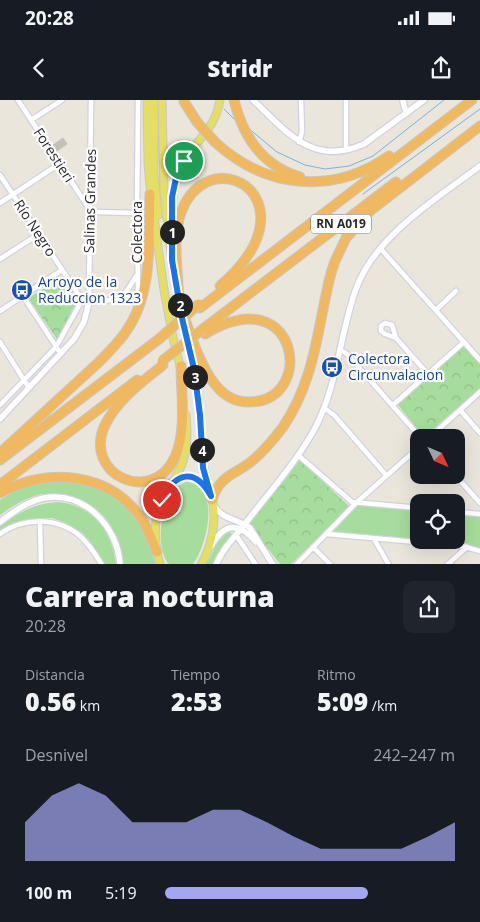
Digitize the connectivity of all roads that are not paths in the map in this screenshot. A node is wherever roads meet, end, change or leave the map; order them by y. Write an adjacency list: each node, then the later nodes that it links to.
1 (18, 100): 20 (street, Forestieri)
2 (62, 100): 20 (street)
3 (91, 100): 31 (street, Salinas Grandes)
4 (138, 100): 32 (street, Colectora)
5 (147, 100): 29 (main road)
6 (154, 100): 49 (main road)
7 (162, 100): 36 (main road)
8 (183, 100): 27 (highway, bridge)
9 (220, 100): 36 (main road)
10 (234, 100): 27 (highway)
11 (301, 100): 22 (street)
12 (346, 100): 23 (street)
13 (404, 100): 18 (street)
14 (424, 100): 18 (street)
15 (463, 100): 27 (highway)
16 (472, 100): 44 (highway, RN A019)
17 (255, 101): 22 (street)
18 (407, 113): 23 (street)
19 (480, 119): 48 (highway, RN A019)
20 (31, 120): 24 (street, Forestieri)
21 (480, 126): 80 (highway)
22 (299, 142): 23 (street)
23 (346, 150)
24 (59, 164): 28 (street); 31 (street, Forestieri)
25 (480, 166): 34 (street)
26 (0, 175): 28 (street, Río Negro)
27 (325, 181)
28 (13, 194): 30 (street); 33 (street, Río Negro)
29 (150, 194): 47 (highway); 49 (main road)
30 (0, 203)
31 (90, 210): 32 (street); 42 (street, Salinas Grandes)
32 (137, 214): 38 (street, Colectora)
33 (38, 234): 35 (street); 37 (street, Río Negro)
34 (380, 248): 45 (street); 54 (street)
35 (0, 259)
36 (172, 260): 43 (main road)
37 (62, 270): 40 (street); 41 (street, Río Negro)
38 (137, 274): 42 (street, Colectora); 47 (street)
39 (456, 291): 45 (street)
40 (23, 296): 46 (street); 53 (street)
41 (82, 300): 42 (street); 53 (street)
42 (89, 302): 55 (street)
43 (179, 303): 44 (highway); 48 (highway); 80 (main road)
44 (199, 306): 74 (highway, RN A019, bridge)
45 (436, 310): 52 (street)
46 (0, 311)
47 (129, 327): 71 (highway)
48 (204, 332): 57 (highway, RN A019, bridge)
49 (173, 338): 58 (main road)
50 (396, 338): 59 (street)
51 (0, 342): 60 (street)
52 (464, 342): 56 (street); 59 (street)
53 (56, 347): 55 (street); 60 (street)
54 (341, 350): 64 (street); 65 (street)
55 (61, 354): 61 (street)
56 (480, 360)
57 (163, 363): 58 (highway); 77 (highway, RN A019)
58 (181, 366): 79 (main road)
59 (428, 374): 64 (street)
60 (24, 380): 61 (street); 63 (street)
61 (29, 388): 67 (street)
62 (480, 392): 66 (street)
63 (0, 405)
64 (393, 405): 68 (street)
65 (324, 408): 72 (street); 75 (street)
66 (460, 410): 69 (street); 70 (street)
67 (0, 419)
68 (413, 429)
69 (440, 429)
70 (480, 433)
71 (0, 453)
72 (298, 455): 81 (street); 88 (street)
73 (410, 455): 75 (street)
74 (0, 460)
75 (386, 475): 81 (street)
76 (463, 484): 82 (street)
77 (0, 485)
78 (0, 493): 96 (highway)
79 (165, 494): 80 (main road); 96 (main road)
80 (212, 500): 88 (street); 97 (main road)
81 (356, 502): 83 (street); 90 (street)
82 (480, 503)
83 (410, 507)
84 (465, 513): 85 (street)
85 (480, 514)
86 (0, 522): 100 (street)
87 (40, 522): 89 (street); 98 (street); 99 (street)
88 (243, 526): 91 (street); 97 (street); 104 (street)
89 (0, 534)
90 (327, 534): 92 (street); 93 (street)
91 (236, 535): 102 (street); 103 (street)
92 (374, 539): 94 (street); 107 (street)
93 (313, 547): 105 (street); 106 (street)
94 (467, 547): 95 (street); 108 (street)
95 (480, 551)
96 (157, 553): 101 (main road)
97 (203, 561)
98 (40, 564)
99 (102, 564)
100 (120, 564)
101 (161, 564)
102 (216, 564)
103 (256, 564)
104 (273, 564)
105 (296, 564)
106 (331, 564)
107 (389, 564)
108 (447, 564)

